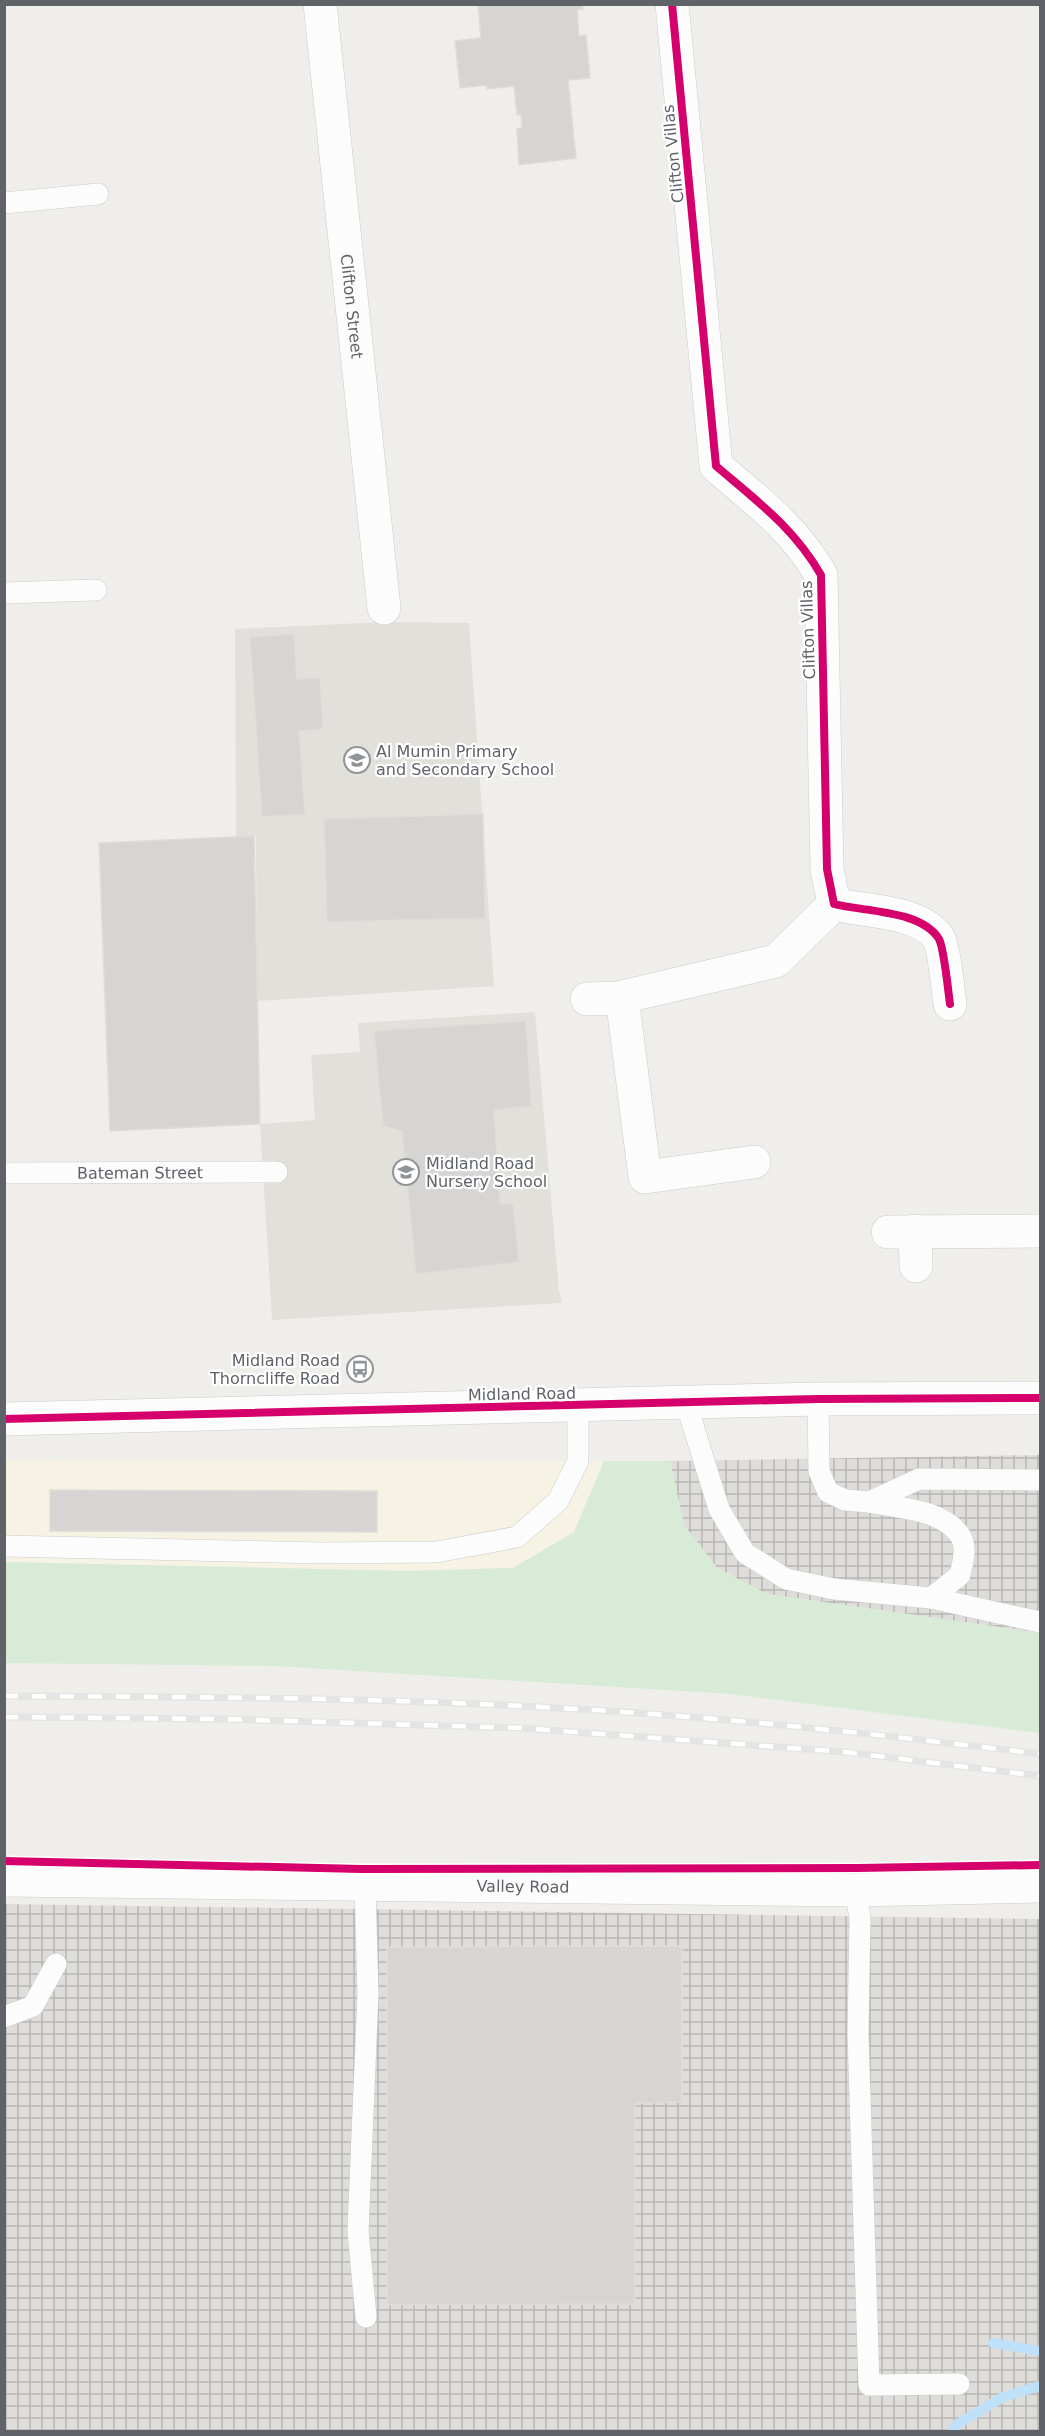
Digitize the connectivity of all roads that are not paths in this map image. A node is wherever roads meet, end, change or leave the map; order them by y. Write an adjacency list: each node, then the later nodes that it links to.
1 (320, 4): 7 (street, Clifton Street)
2 (672, 4): 8 (street, Clifton Villas)
3 (98, 194): 4 (lane)
4 (4, 203)
5 (96, 590): 6 (lane)
6 (4, 593)
7 (384, 608)
8 (834, 904): 9 (street); 11 (street)
9 (622, 997): 10 (street); 12 (street)
10 (587, 999)
11 (950, 1004)
12 (754, 1162)
13 (277, 1172): 14 (lane, Bateman Street)
14 (4, 1173)
15 (1041, 1231): 16 (street)
16 (916, 1266)
17 (1041, 1398): 18 (street, Midland Road)
18 (818, 1399): 19 (street, Midland Road); 23 (lane)
19 (686, 1403): 20 (street, Midland Road); 25 (lane)
20 (578, 1406): 21 (street, Midland Road); 24 (lane)
21 (4, 1419)
22 (1041, 1480): 23 (lane)
23 (869, 1502): 25 (lane)
24 (4, 1546)
25 (931, 1598): 26 (lane)
26 (1041, 1622)
27 (4, 1881): 28 (street, Valley Road)
28 (365, 1886): 30 (street, Valley Road); 33 (lane)
29 (1041, 1886): 30 (street, Valley Road)
30 (855, 1890): 34 (lane)
31 (56, 1964): 32 (lane)
32 (4, 2017)
33 (366, 2317)
34 (959, 2384)

